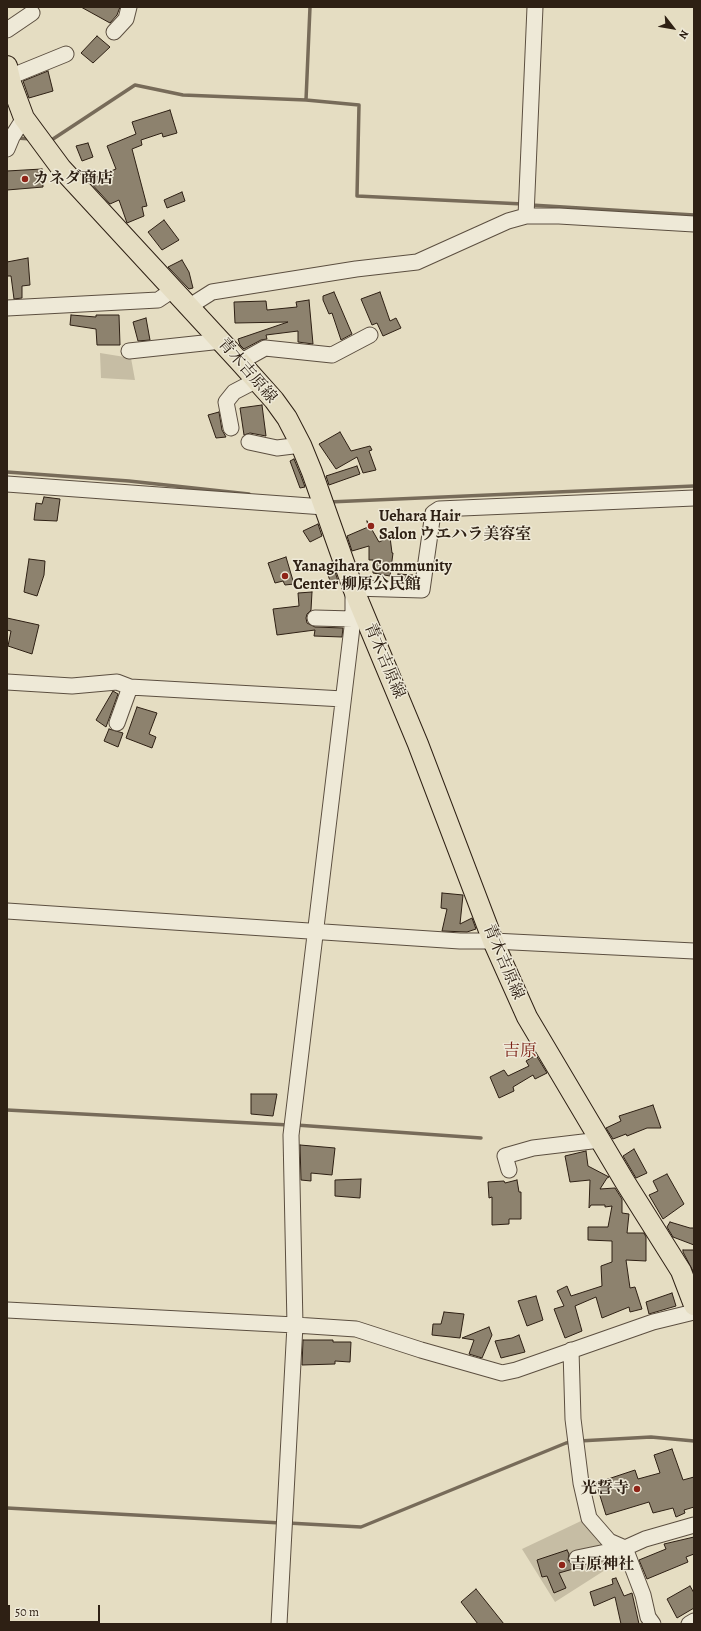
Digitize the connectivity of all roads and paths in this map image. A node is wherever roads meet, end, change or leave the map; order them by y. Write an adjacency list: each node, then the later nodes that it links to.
1 (129, 7): 5 (street)
2 (535, 7): 10 (street)
3 (32, 13): 4 (street)
4 (7, 30)
5 (114, 32)
6 (66, 54): 7 (street)
7 (8, 74): 8 (main road, 青木吉原線)
8 (24, 118): 9 (street); 12 (main road, 青木吉原線)
9 (7, 149)
10 (526, 216): 11 (street); 13 (street)
11 (694, 224)
12 (173, 290): 13 (main road, 青木吉原線); 14 (street)
13 (190, 306): 16 (main road, 青木吉原線)
14 (7, 308)
15 (370, 335): 18 (street)
16 (222, 341): 17 (street); 18 (main road, 青木吉原線)
17 (129, 351)
18 (240, 362): 19 (main road, 青木吉原線)
19 (257, 380): 20 (street); 22 (main road, 青木吉原線)
20 (231, 428)
21 (249, 442): 22 (street)
22 (301, 445): 25 (main road, 青木吉原線)
23 (7, 484): 25 (street)
24 (694, 498): 26 (street)
25 (324, 506): 26 (main road, 青木吉原線)
26 (353, 588): 28 (street); 35 (main road, 青木吉原線)
27 (315, 618): 28 (street)
28 (353, 619): 31 (street)
29 (7, 682): 30 (street)
30 (130, 687): 31 (street); 32 (street)
31 (343, 699): 34 (street)
32 (117, 723)
33 (7, 911): 34 (street)
34 (315, 931): 35 (street); 42 (street)
35 (493, 941): 36 (street); 37 (main road, 青木吉原線)
36 (694, 952)
37 (600, 1140): 38 (street); 39 (main road, 青木吉原線)
38 (509, 1170)
39 (694, 1305)
40 (7, 1310): 42 (street)
41 (694, 1312): 43 (street)
42 (295, 1324): 43 (street); 48 (street)
43 (571, 1350): 45 (street)
44 (694, 1525): 45 (street)
45 (625, 1548): 46 (street); 49 (street)
46 (577, 1558)
47 (694, 1621): 50 (street)
48 (279, 1624)
49 (653, 1624)
50 (689, 1624)

